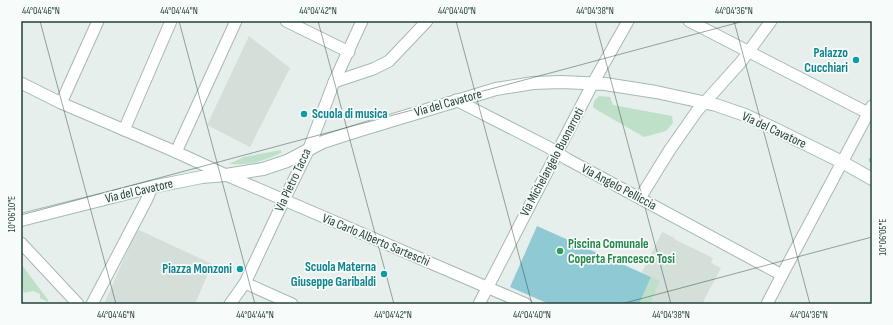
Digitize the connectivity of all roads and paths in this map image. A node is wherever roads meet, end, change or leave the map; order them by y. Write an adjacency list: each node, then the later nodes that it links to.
1 (98, 21): 17 (street)
2 (171, 21): 19 (street)
3 (236, 21): 21 (street)
4 (286, 21): 11 (street)
5 (362, 21): 11 (street, Via Pietro Tacca)
6 (427, 21): 12 (street)
7 (628, 21): 14 (street, Via Michelangelo Buonarroti)
8 (689, 21): 10 (street)
9 (771, 21): 10 (street)
10 (749, 51): 16 (street); 18 (street)
11 (349, 52): 12 (street, Via Pietro Tacca)
12 (334, 82): 20 (street, Via Pietro Tacca)
13 (21, 83): 17 (street, Via Carlo Alberto Sarteschi)
14 (594, 84): 15 (main road, Via del Cavatore); 16 (main road, Via del Cavatore); 22 (street, Via Michelangelo Buonarroti)
15 (456, 100): 20 (main road, Via del Cavatore); 22 (street, Via Angelo Pelliccia)
16 (705, 102): 23 (main road, Via del Cavatore); 27 (street)
17 (61, 103): 19 (street, Via Carlo Alberto Sarteschi)
18 (870, 109): 23 (street)
19 (124, 130): 21 (street, Via Carlo Alberto Sarteschi)
20 (308, 151): 24 (main road, Via del Cavatore); 28 (street, Via Pietro Tacca)
21 (176, 152): 24 (street, Via Carlo Alberto Sarteschi)
22 (557, 154): 27 (street, Via Angelo Pelliccia); 33 (street, Via Michelangelo Buonarroti)
23 (842, 162): 25 (main road, Via del Cavatore); 31 (street)
24 (226, 175): 26 (main road, Via del Cavatore); 28 (street, Via Carlo Alberto Sarteschi)
25 (872, 179)
26 (152, 187): 29 (main road, Via del Cavatore); 35 (street)
27 (640, 198): 31 (street, Via Angelo Pelliccia)
28 (284, 200): 32 (street, Via Pietro Tacca); 33 (street, Via Carlo Alberto Sarteschi)
29 (21, 220)
30 (21, 243): 34 (street)
31 (782, 275): 40 (street)
32 (246, 283): 36 (street, Via Pietro Tacca); 37 (street)
33 (487, 287): 38 (street, Via Michelangelo Buonarroti); 39 (street, Via Carlo Alberto Sarteschi)
34 (78, 304)
35 (92, 304)
36 (230, 304)
37 (292, 304)
38 (478, 304)
39 (526, 304)
40 (767, 304)

